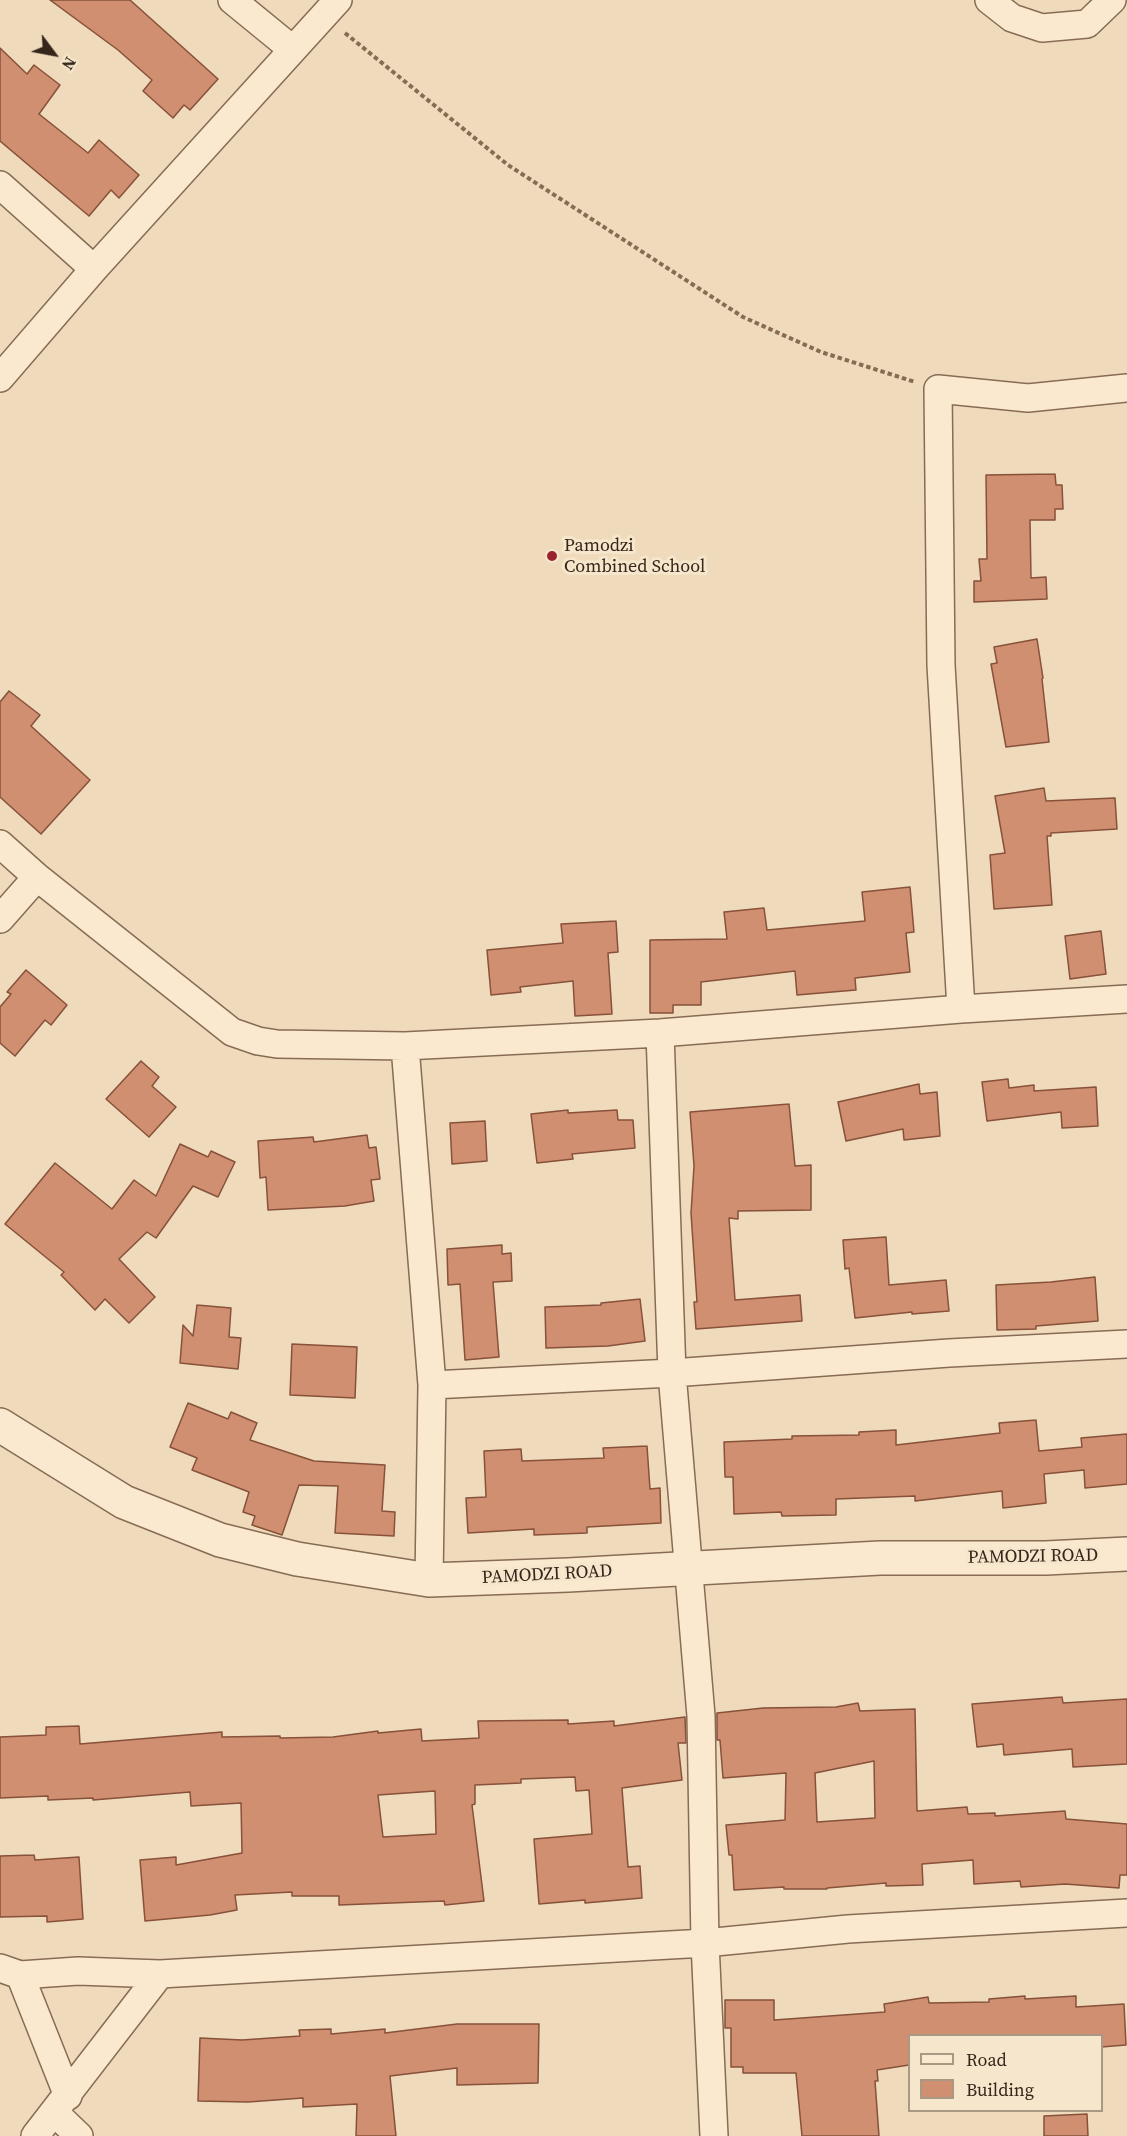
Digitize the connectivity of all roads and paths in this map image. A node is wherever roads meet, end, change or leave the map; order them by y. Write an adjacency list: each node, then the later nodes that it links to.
1 (232, 0): 5 (street)
2 (989, 0): 3 (street)
3 (1112, 0)
4 (331, 8): 5 (street); 10 (path)
5 (291, 49): 7 (street)
6 (0, 185): 7 (street)
7 (94, 269): 8 (street)
8 (0, 378)
9 (1127, 388): 10 (street)
10 (938, 389): 15 (street)
11 (0, 844): 12 (street)
12 (37, 877): 13 (street); 17 (street)
13 (0, 919)
14 (1127, 999): 15 (street)
15 (961, 1009): 16 (street)
16 (660, 1033): 17 (street); 19 (street)
17 (405, 1046): 20 (street)
18 (1127, 1344): 19 (street)
19 (672, 1373): 20 (street); 23 (street)
20 (432, 1385): 24 (street)
21 (0, 1425): 24 (street, PAMODZI ROAD)
22 (1127, 1554): 23 (street, PAMODZI ROAD)
23 (687, 1568): 24 (street, PAMODZI ROAD); 26 (street)
24 (429, 1580)
25 (1127, 1913): 26 (street)
26 (705, 1943): 28 (street); 32 (street)
27 (10, 1971): 28 (street); 29 (street)
28 (160, 1974): 29 (street)
29 (61, 2104): 30 (street); 31 (street)
30 (35, 2136)
31 (79, 2136)
32 (714, 2136)

